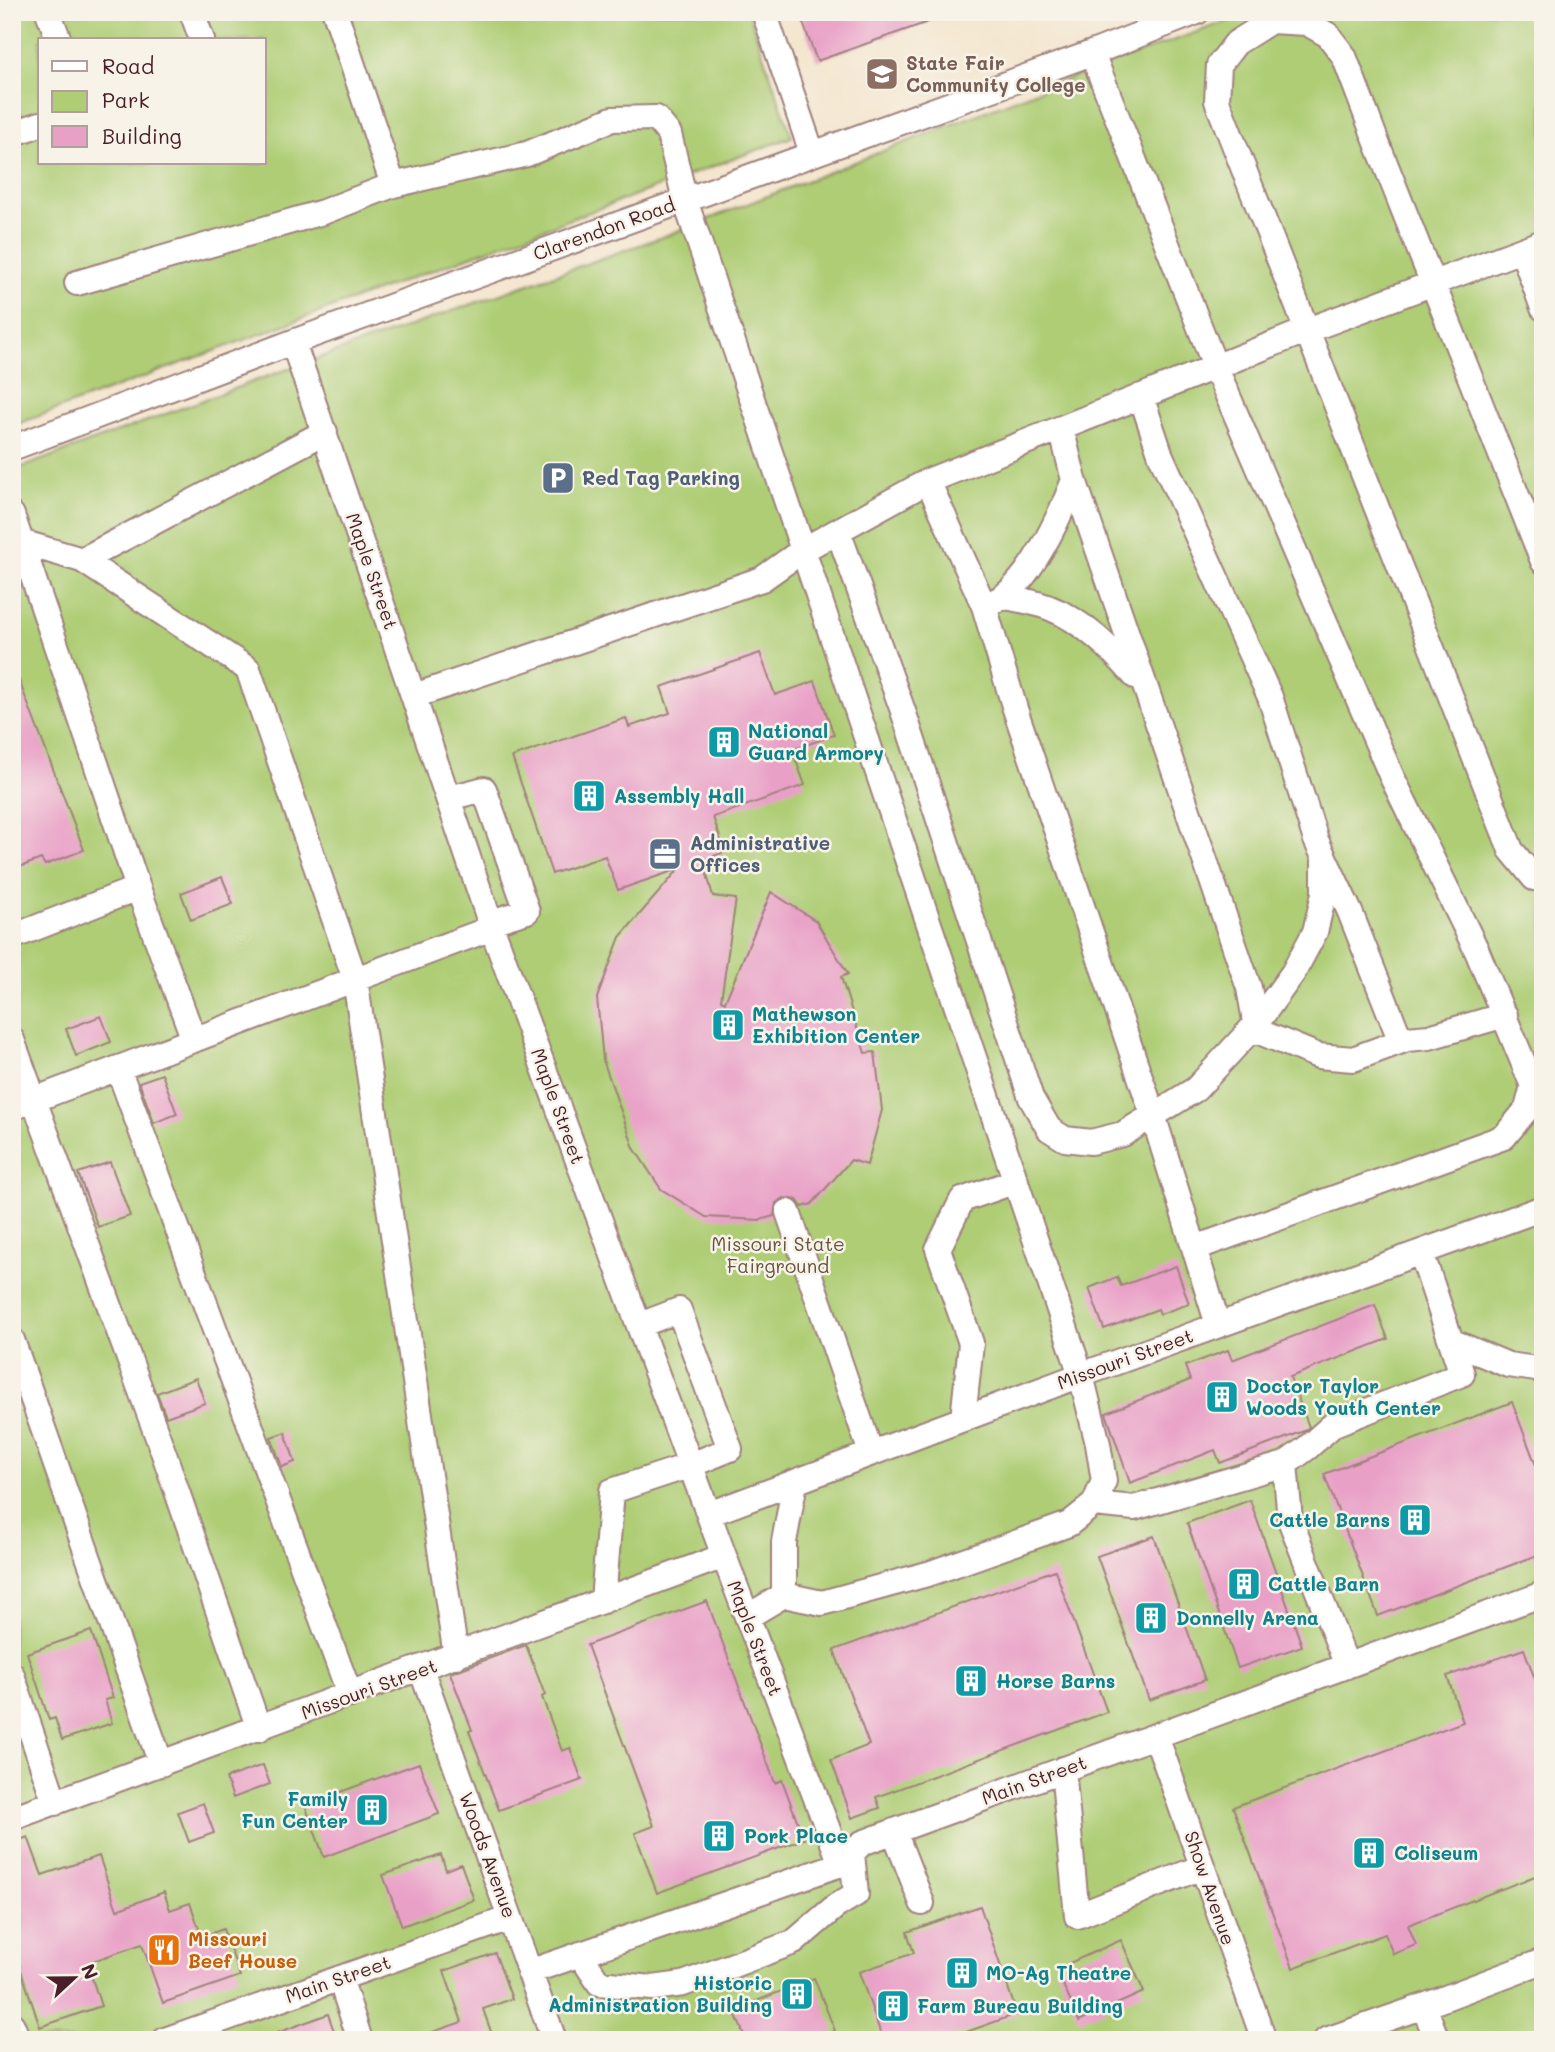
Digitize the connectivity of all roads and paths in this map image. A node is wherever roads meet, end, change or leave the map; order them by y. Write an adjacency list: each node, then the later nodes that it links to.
1 (48, 12): 6 (street)
2 (192, 12): 7 (street)
3 (335, 12): 12 (street)
4 (764, 12): 11 (street)
5 (1196, 12): 8 (street, Clarendon Road)
6 (58, 38)
7 (201, 38)
8 (1092, 54): 11 (street, Clarendon Road); 20 (street)
9 (38, 125): 10 (street)
10 (13, 135)
11 (812, 153): 13 (street, Clarendon Road)
12 (393, 185): 13 (street); 15 (street)
13 (685, 200): 19 (street, Clarendon Road); 30 (street)
14 (1533, 246): 16 (street); 17 (street)
15 (76, 283)
16 (1433, 283): 18 (street); 18 (street); 32 (street)
17 (1543, 308)
18 (1308, 330): 20 (street); 38 (street)
19 (293, 342): 23 (street, Maple Street); 24 (street, Clarendon Road)
20 (1215, 366): 21 (street); 43 (street)
21 (1141, 396): 22 (street); 37 (street)
22 (1061, 428): 25 (street); 26 (street)
23 (325, 432): 31 (street); 35 (street, Maple Street)
24 (12, 448)
25 (1074, 480): 33 (street); 34 (street)
26 (928, 481): 28 (street); 33 (street)
27 (12, 515): 29 (street)
28 (838, 531): 30 (street); 50 (street)
29 (21, 542): 31 (street); 39 (street)
30 (803, 550): 35 (street); 51 (street)
31 (82, 560): 42 (street)
32 (1543, 561)
33 (994, 602): 34 (street); 50 (street)
34 (1145, 688): 44 (street)
35 (414, 696): 36 (street, Maple Street)
36 (449, 798): 40 (street, Maple Street); 40 (street)
37 (1324, 858): 44 (street); 45 (street)
38 (1543, 878)
39 (138, 888): 41 (street); 47 (street)
40 (491, 925): 42 (street); 56 (street, Maple Street)
41 (12, 937)
42 (355, 979): 47 (street); 74 (street)
43 (1505, 1014): 45 (street); 54 (street)
44 (1256, 1024): 45 (street); 50 (street)
45 (1407, 1039)
46 (12, 1040): 49 (street)
47 (194, 1040): 48 (street)
48 (118, 1068): 49 (street); 78 (street)
49 (23, 1104): 79 (street)
50 (1153, 1115): 54 (street)
51 (1016, 1181): 61 (street); 62 (street)
52 (1543, 1208): 55 (street, Missouri Street)
53 (788, 1212): 63 (street)
54 (1195, 1248): 57 (street)
55 (1420, 1252): 57 (street, Missouri Street); 59 (street)
56 (639, 1325): 65 (street, Maple Street); 65 (street)
57 (1218, 1325): 61 (street, Missouri Street)
58 (12, 1340): 81 (street)
59 (1451, 1341): 60 (street); 64 (street)
60 (1543, 1370)
61 (1081, 1375): 62 (street, Missouri Street); 67 (street)
62 (963, 1419): 63 (street, Missouri Street)
63 (871, 1453): 66 (street, Missouri Street)
64 (1285, 1464): 67 (street); 75 (street)
65 (691, 1465): 68 (street, Maple Street); 72 (street)
66 (795, 1482): 68 (street, Missouri Street); 71 (street)
67 (1094, 1504): 71 (street)
68 (709, 1514): 69 (street, Maple Street)
69 (724, 1556): 72 (street, Missouri Street); 73 (street, Maple Street)
70 (1543, 1594): 75 (street, Main Street)
71 (784, 1595): 73 (street)
72 (603, 1601): 74 (street, Missouri Street)
73 (747, 1617): 86 (street, Maple Street)
74 (456, 1656): 76 (street, Missouri Street)
75 (1347, 1666): 80 (street, Main Street)
76 (421, 1670): 78 (street, Missouri Street); 89 (street, Woods Avenue)
77 (12, 1675): 83 (street)
78 (350, 1695): 79 (street, Missouri Street)
79 (259, 1729): 81 (street, Missouri Street)
80 (1156, 1736): 82 (street, Main Street); 87 (street, Show Avenue)
81 (161, 1764): 83 (street, Missouri Street)
82 (1063, 1769): 85 (street, Main Street); 87 (street)
83 (55, 1803): 84 (street, Missouri Street)
84 (12, 1818)
85 (894, 1831): 86 (street, Main Street); 88 (street)
86 (846, 1858): 90 (street, Main Street); 90 (street, Maple Street)
87 (1202, 1867): 100 (street, Show Avenue)
88 (922, 1903)
89 (510, 1918): 92 (street, Woods Avenue); 93 (street, Main Street)
90 (580, 1954): 92 (street, Main Street)
91 (1543, 1961): 94 (street)
92 (529, 1972): 99 (street, Woods Avenue)
93 (340, 1978): 97 (street, Main Street); 98 (street)
94 (1424, 2006): 101 (street); 102 (street)
95 (12, 2025): 96 (street)
96 (18, 2040)
97 (165, 2040)
98 (360, 2040)
99 (554, 2040)
100 (1264, 2040)
101 (1326, 2040)
102 (1437, 2040)

